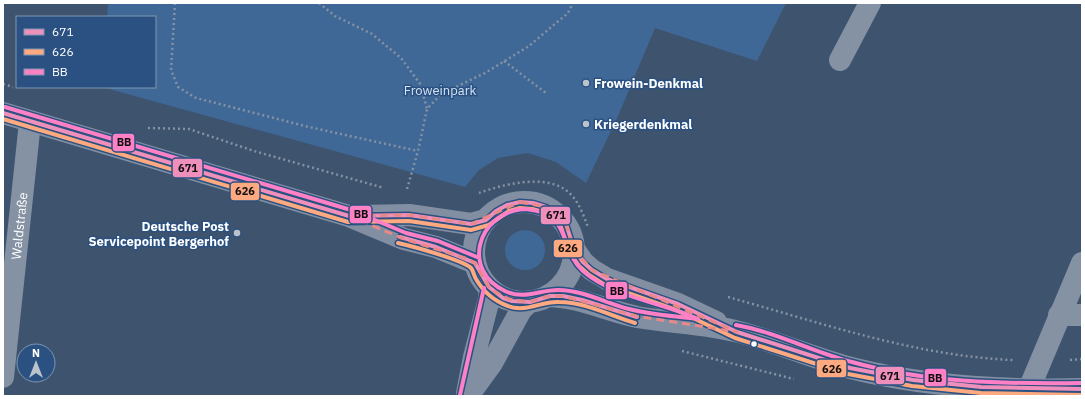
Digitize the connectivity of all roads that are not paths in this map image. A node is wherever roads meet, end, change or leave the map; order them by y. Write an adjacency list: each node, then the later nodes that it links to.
1 (870, 3): 2 (street)
2 (840, 60)
3 (3, 113): 4 (main road)
4 (30, 122): 5 (main road); 16 (street, Waldstraße)
5 (349, 216): 6 (main road); 8 (main road)
6 (486, 220): 7 (main road); 8 (main road)
7 (574, 249): 11 (main road); 15 (main road)
8 (475, 263): 10 (main road)
9 (1082, 263): 14 (street)
10 (490, 289): 12 (main road); 19 (main road)
11 (549, 296): 12 (main road); 15 (main road)
12 (529, 302): 19 (main road)
13 (1082, 315): 14 (street)
14 (1060, 316): 17 (street)
15 (737, 332): 17 (main road)
16 (3, 377)
17 (1029, 389): 18 (main road)
18 (1082, 389)
19 (467, 396)

